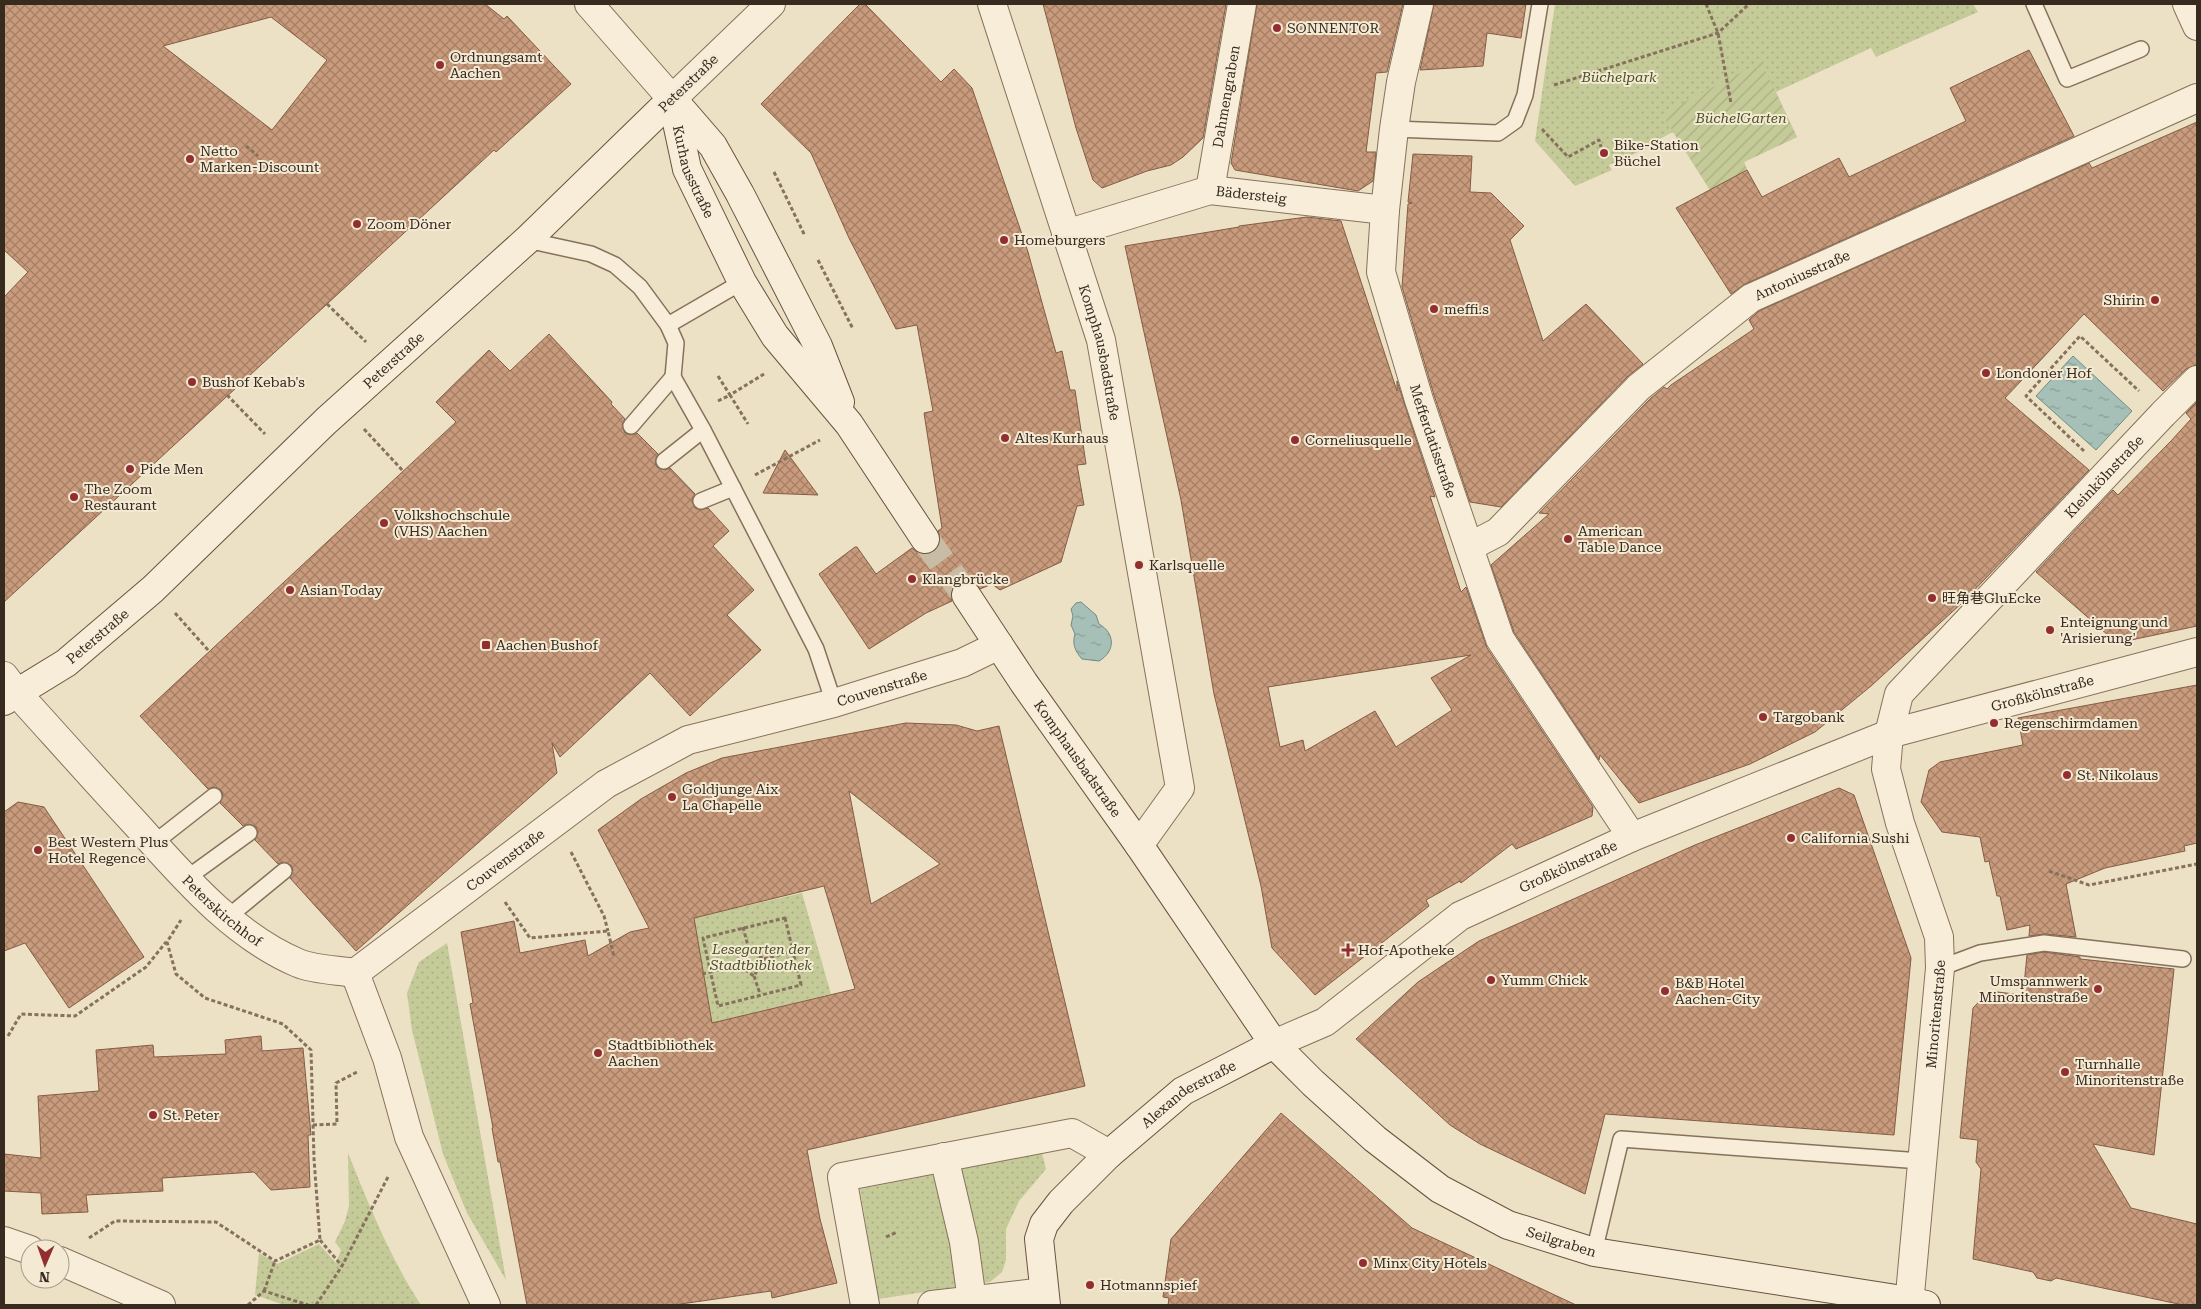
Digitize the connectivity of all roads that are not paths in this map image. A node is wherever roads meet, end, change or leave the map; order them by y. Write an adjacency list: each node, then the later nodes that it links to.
1 (589, 4): 12 (street)
2 (771, 4): 12 (street, Peterstraße)
3 (992, 4): 16 (street, Komphausbadstraße)
4 (1242, 4): 14 (street, Dahmengraben)
5 (1419, 4): 13 (street, Mefferdatisstraße)
6 (1540, 4): 13 (lane)
7 (2034, 4): 10 (lane)
8 (2187, 4): 9 (street)
9 (2197, 26)
10 (2141, 49)
11 (2197, 98): 29 (street, Antoniusstraße)
12 (672, 99): 17 (street, Peterstraße); 18 (street, Kurhausstraße); 22 (street, Kurhausstraße)
13 (1394, 129): 15 (street, Mefferdatisstraße)
14 (1210, 190): 15 (street, Bädersteig); 16 (street, Bädersteig)
15 (1385, 210): 29 (street, Mefferdatisstraße)
16 (1066, 234): 40 (street, Komphausbadstraße)
17 (527, 240): 19 (lane); 33 (street, Peterstraße)
18 (742, 282): 19 (lane); 22 (street, Kurhausstraße)
19 (668, 325): 20 (lane)
20 (673, 377): 23 (lane); 24 (lane)
21 (2197, 380): 35 (street, Kleinkölnstraße)
22 (849, 424): 28 (street, Kurhausstraße)
23 (632, 426)
24 (703, 430): 25 (lane); 26 (lane)
25 (664, 461)
26 (733, 488): 27 (lane); 34 (lane)
27 (701, 501)
28 (925, 539)
29 (1468, 547): 38 (street, Mefferdatisstraße)
30 (966, 595): 31 (street)
31 (999, 645): 34 (street, Couvenstraße); 40 (street, Komphausbadstraße)
32 (2197, 652): 35 (street, Großkölnstraße)
33 (8, 690): 39 (street, Peterskirchhof)
34 (834, 703): 46 (street, Couvenstraße)
35 (1889, 734): 38 (street, Großkölnstraße); 45 (street, Minoritenstraße)
36 (214, 796): 39 (lane)
37 (250, 833): 42 (lane)
38 (1632, 837): 47 (street, Großkölnstraße)
39 (154, 844): 42 (street, Peterskirchhof)
40 (1139, 845): 47 (street, Komphausbadstraße)
41 (284, 871): 43 (lane)
42 (193, 885): 43 (street, Peterskirchhof)
43 (228, 917): 46 (street, Peterskirchhof)
44 (2183, 959): 45 (lane)
45 (1940, 968): 50 (street, Minoritenstraße)
46 (355, 974): 59 (street)
47 (1274, 1044): 48 (street, Alexanderstraße); 53 (street, Seilgraben)
48 (1109, 1154): 49 (street); 55 (street, Alexanderstraße)
49 (944, 1157): 56 (street); 60 (street)
50 (1921, 1161): 53 (lane); 57 (street, Minoritenstraße)
51 (4, 1241): 52 (street)
52 (20, 1247)
53 (1594, 1252): 57 (street, Seilgraben)
54 (70, 1265): 58 (street)
55 (1045, 1298): 56 (street, Alexanderstraße)
56 (972, 1301): 61 (street, Alexanderstraße)
57 (1915, 1304)
58 (160, 1305)
59 (486, 1305)
60 (865, 1305)
61 (932, 1305)

